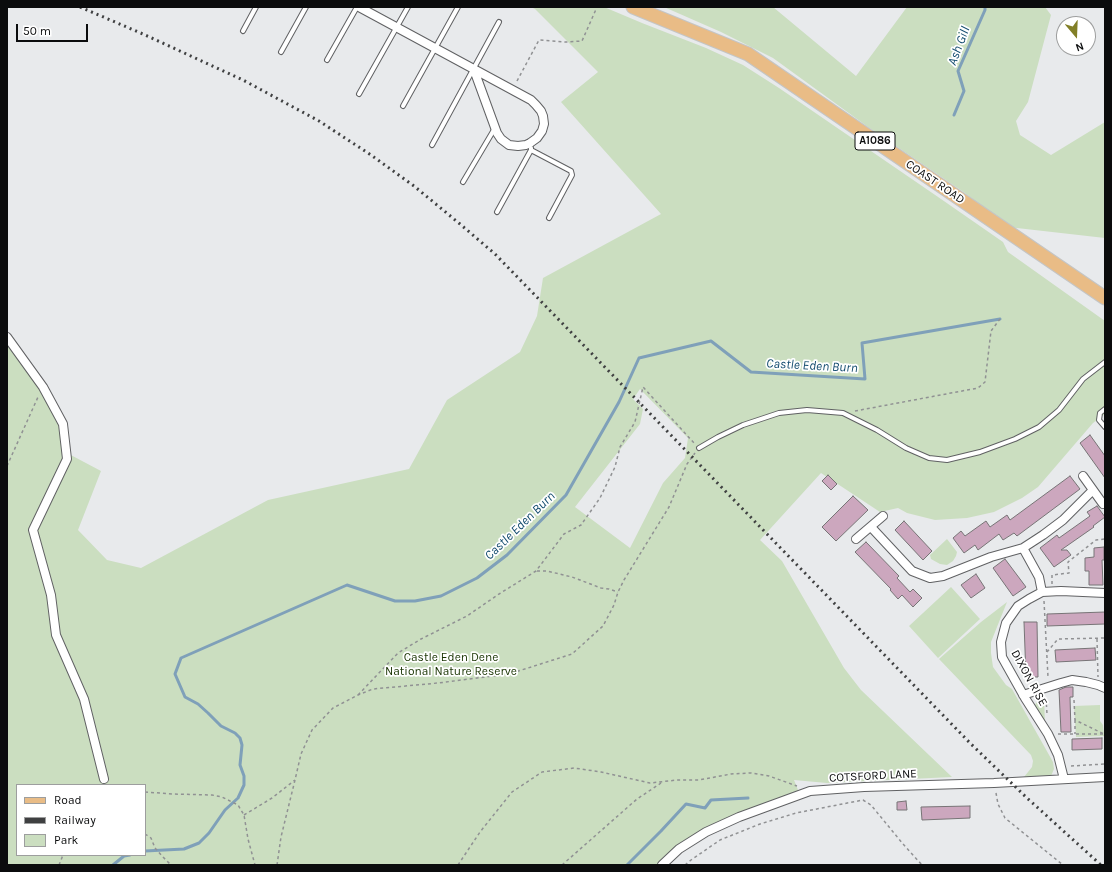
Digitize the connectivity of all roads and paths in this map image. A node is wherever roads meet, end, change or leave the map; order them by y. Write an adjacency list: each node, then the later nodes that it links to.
1 (256, 7): 10 (lane)
2 (306, 7): 12 (lane)
3 (358, 7): 9 (street); 13 (lane)
4 (408, 7): 9 (lane)
5 (458, 7): 11 (lane)
6 (597, 7): 15 (path)
7 (633, 7): 24 (main road, COAST ROAD / A1086)
8 (499, 22): 14 (lane)
9 (396, 28): 11 (street); 16 (lane)
10 (243, 31)
11 (435, 48): 14 (street); 17 (lane)
12 (281, 52)
13 (327, 60)
14 (474, 70): 15 (street); 18 (street); 19 (lane)
15 (512, 90): 20 (street)
16 (359, 94)
17 (403, 106)
18 (495, 128): 20 (street); 21 (lane)
19 (432, 145)
20 (531, 147): 22 (lane); 23 (lane)
21 (463, 182)
22 (497, 212)
23 (549, 218)
24 (1105, 298)
25 (1000, 319): 30 (path)
26 (7, 337): 28 (street)
27 (1105, 362): 30 (lane)
28 (43, 387): 33 (path); 61 (street)
29 (1105, 409): 31 (lane)
30 (843, 413): 32 (lane)
31 (1105, 427)
32 (699, 448): 42 (path); 43 (path)
33 (7, 466)
34 (1083, 476): 35 (street)
35 (1093, 490): 36 (street); 41 (street)
36 (1104, 504)
37 (883, 516): 38 (street)
38 (871, 527): 39 (street); 41 (street)
39 (856, 539)
40 (1105, 539): 44 (path)
41 (1023, 548): 44 (street)
42 (536, 571): 43 (path); 51 (path)
43 (618, 592): 51 (path)
44 (1046, 592): 45 (street); 48 (path); 52 (street, DIXON RISE)
45 (1105, 593)
46 (1096, 638): 47 (path); 48 (path); 49 (path)
47 (1105, 638)
48 (1047, 652): 50 (path)
49 (1102, 686): 50 (street)
50 (1046, 688): 52 (street); 55 (path)
51 (358, 695): 63 (path)
52 (1024, 695): 55 (street, DIXON RISE)
53 (1074, 700): 54 (path)
54 (1075, 720): 56 (path); 57 (path)
55 (1048, 734): 56 (path); 59 (street, DIXON RISE)
56 (1075, 734): 57 (path)
57 (1105, 734)
58 (1105, 764): 59 (path)
59 (1061, 767): 62 (street, DIXON RISE)
60 (1105, 777): 62 (street, COTSFORD LANE)
61 (104, 779)
62 (1064, 779): 65 (street, COTSFORD LANE)
63 (295, 780): 68 (path); 72 (path)
64 (663, 781): 66 (path); 73 (path); 74 (path)
65 (994, 783): 66 (street, COTSFORD LANE); 78 (path)
66 (810, 791): 75 (street, COTSFORD LANE)
67 (146, 792): 68 (path)
68 (244, 815): 71 (path)
69 (146, 835): 70 (path)
70 (171, 865)
71 (256, 865)
72 (276, 865)
73 (458, 865)
74 (562, 865)
75 (662, 865)
76 (685, 865): 77 (path)
77 (922, 865)
78 (1063, 865)

